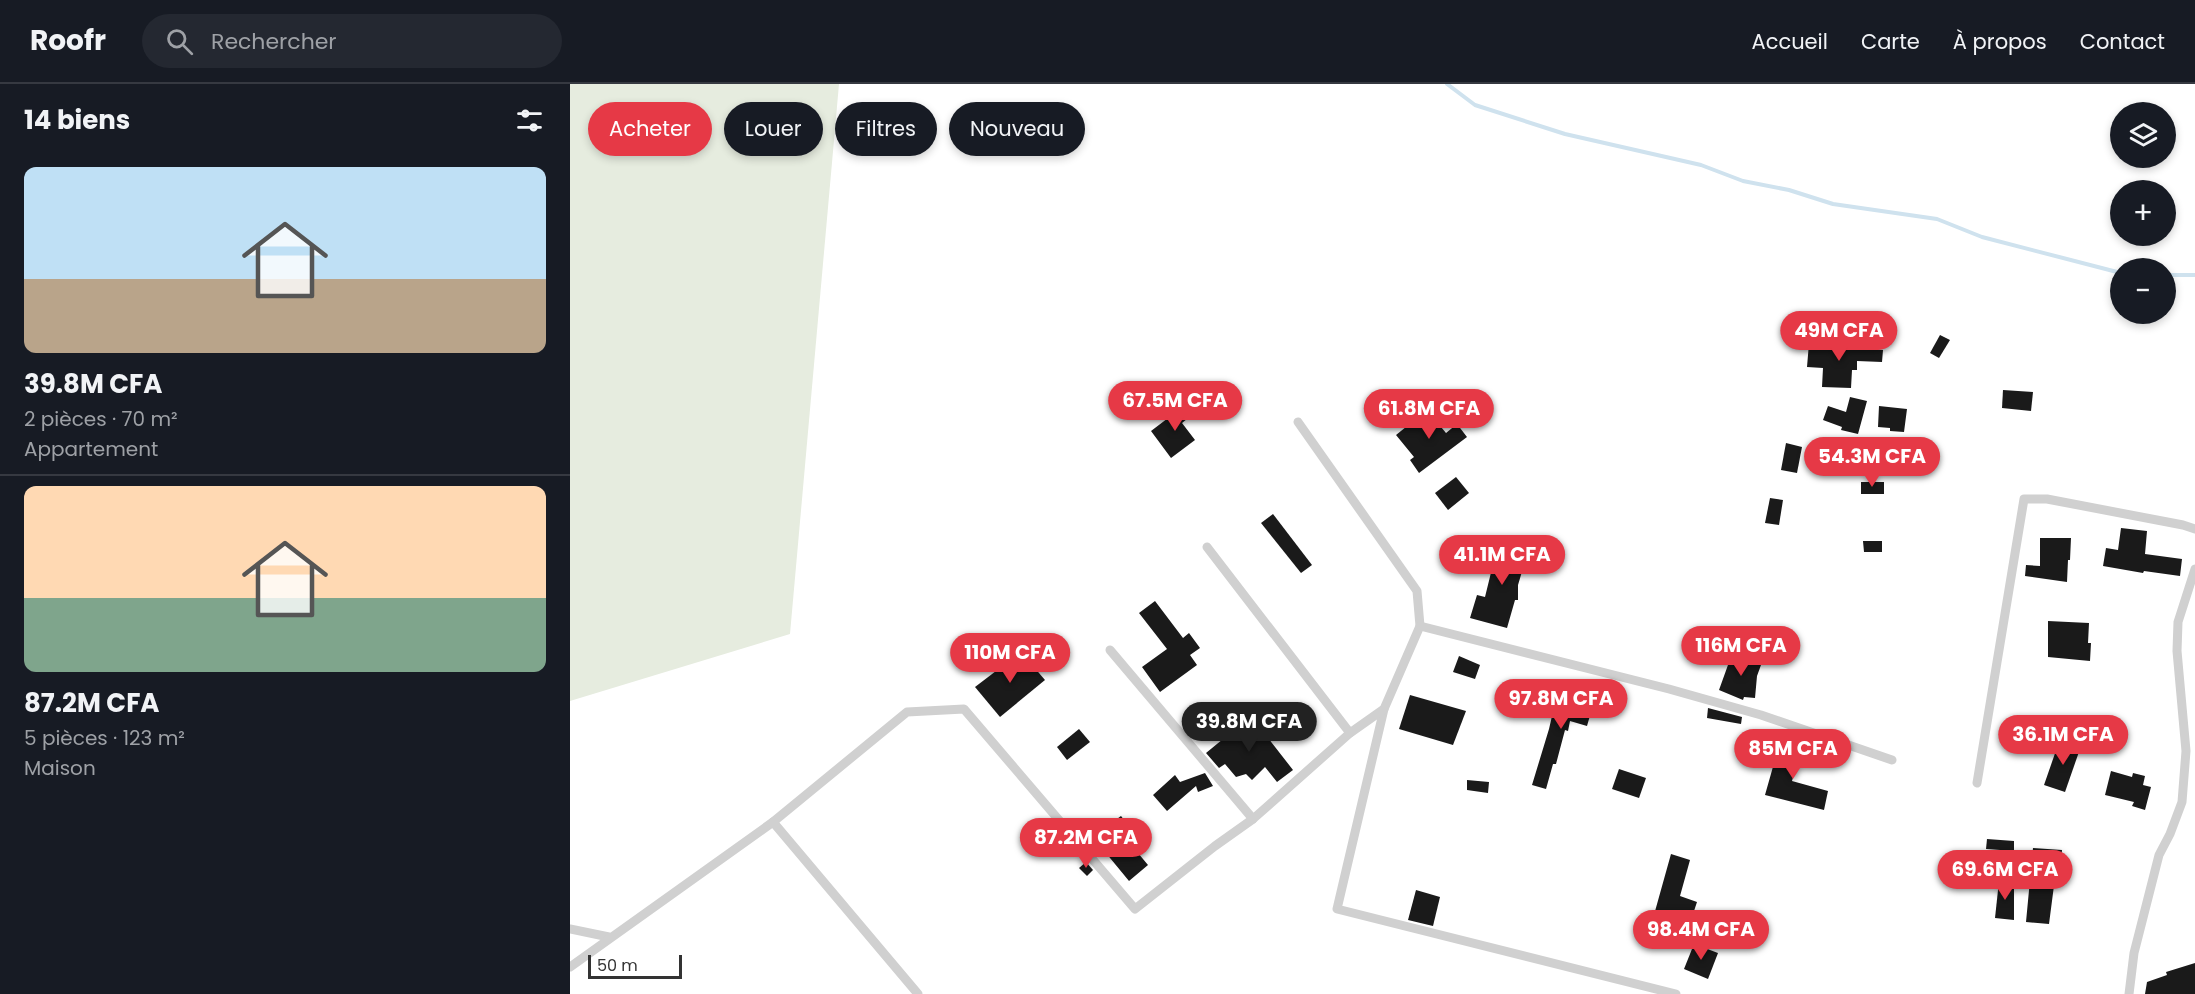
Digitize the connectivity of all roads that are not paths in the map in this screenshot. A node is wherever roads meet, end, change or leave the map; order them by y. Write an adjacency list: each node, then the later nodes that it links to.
1 (1298, 422): 5 (street)
2 (2195, 529): 10 (street)
3 (1207, 547): 8 (street)
4 (2195, 569): 18 (street)
5 (1420, 626): 7 (street); 9 (street)
6 (1110, 650): 11 (street)
7 (1384, 709): 8 (street); 17 (street)
8 (1350, 733): 11 (street)
9 (1892, 760)
10 (1977, 783)
11 (1253, 819): 12 (street)
12 (773, 822): 14 (street); 16 (street)
13 (570, 929): 14 (street)
14 (609, 937): 15 (street)
15 (570, 967)
16 (918, 994)
17 (1676, 994)
18 (2129, 994)

